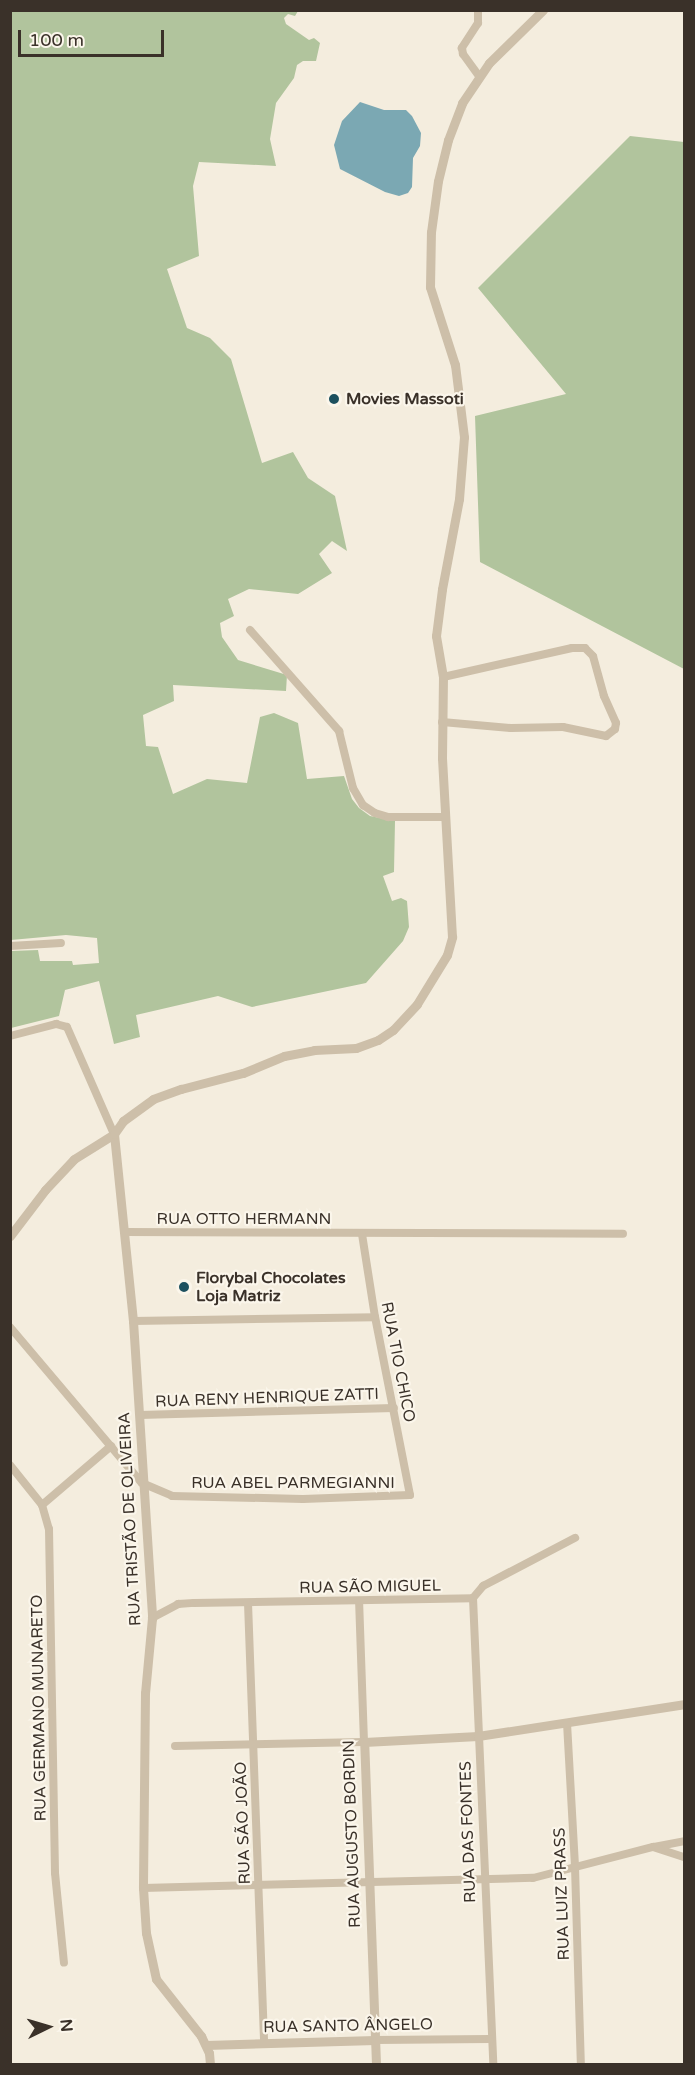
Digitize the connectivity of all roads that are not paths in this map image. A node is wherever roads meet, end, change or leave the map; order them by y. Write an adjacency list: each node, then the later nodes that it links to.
1 (478, 10): 3 (street)
2 (543, 10): 3 (street)
3 (479, 76): 5 (street)
4 (249, 630): 7 (street)
5 (443, 677): 6 (street); 6 (street)
6 (442, 722): 7 (street)
7 (445, 816): 11 (street)
8 (62, 943): 9 (street)
9 (10, 946)
10 (10, 1036): 11 (street)
11 (114, 1134): 12 (street, RUA TRISTÃO DE OLIVEIRA); 15 (street)
12 (125, 1232): 13 (street, RUA OTTO HERMANN); 17 (street, RUA TRISTÃO DE OLIVEIRA)
13 (362, 1234): 14 (street, RUA OTTO HERMANN); 16 (street, RUA TIO CHICO)
14 (623, 1234)
15 (10, 1236)
16 (375, 1317): 17 (street); 19 (street, RUA TIO CHICO)
17 (133, 1322): 20 (street, RUA TRISTÃO DE OLIVEIRA)
18 (10, 1327): 21 (street)
19 (394, 1408): 20 (street, RUA RENY HENRIQUE ZATTI); 24 (street, RUA TIO CHICO)
20 (140, 1415): 23 (street, RUA TRISTÃO DE OLIVEIRA)
21 (111, 1446): 23 (street); 25 (street)
22 (10, 1465): 25 (street, RUA GERMANO MUNARETO)
23 (142, 1483): 24 (street, RUA ABEL PARMEGIANNI); 30 (street, RUA TRISTÃO DE OLIVEIRA)
24 (410, 1495)
25 (42, 1505): 45 (street, RUA GERMANO MUNARETO)
26 (575, 1538): 27 (street)
27 (473, 1598): 28 (street, RUA SÃO MIGUEL); 33 (street, RUA DAS FONTES)
28 (359, 1602): 29 (street, RUA SÃO MIGUEL); 34 (street, RUA AUGUSTO BORDIN)
29 (248, 1604): 30 (street, RUA SÃO MIGUEL); 35 (street, RUA SÃO JOÃO)
30 (153, 1618): 44 (street, RUA TRISTÃO DE OLIVEIRA)
31 (684, 1704): 32 (street)
32 (567, 1724): 33 (street); 40 (street, RUA LUIZ PRASS)
33 (478, 1736): 34 (street); 41 (street, RUA DAS FONTES)
34 (364, 1742): 35 (street); 42 (street, RUA AUGUSTO BORDIN)
35 (253, 1744): 36 (street); 43 (street, RUA SÃO JOÃO)
36 (175, 1746)
37 (684, 1842): 38 (street)
38 (653, 1847): 39 (street); 40 (street)
39 (684, 1857)
40 (575, 1867): 41 (street); 53 (street, RUA LUIZ PRASS)
41 (483, 1880): 42 (street); 46 (street, RUA DAS FONTES)
42 (370, 1882): 43 (street); 47 (street, RUA AUGUSTO BORDIN)
43 (258, 1885): 44 (street); 48 (street, RUA SÃO JOÃO)
44 (143, 1888): 49 (street, RUA TRISTÃO DE OLIVEIRA)
45 (64, 1963)
46 (490, 2039): 47 (street, RUA SANTO ÂNGELO); 52 (street, RUA DAS FONTES)
47 (375, 2040): 48 (street, RUA SANTO ÂNGELO); 51 (street, RUA AUGUSTO BORDIN)
48 (264, 2042): 49 (street, RUA SANTO ÂNGELO)
49 (206, 2045): 50 (street, RUA TRISTÃO DE OLIVEIRA)
50 (210, 2064)
51 (376, 2064)
52 (493, 2064)
53 (581, 2064)

